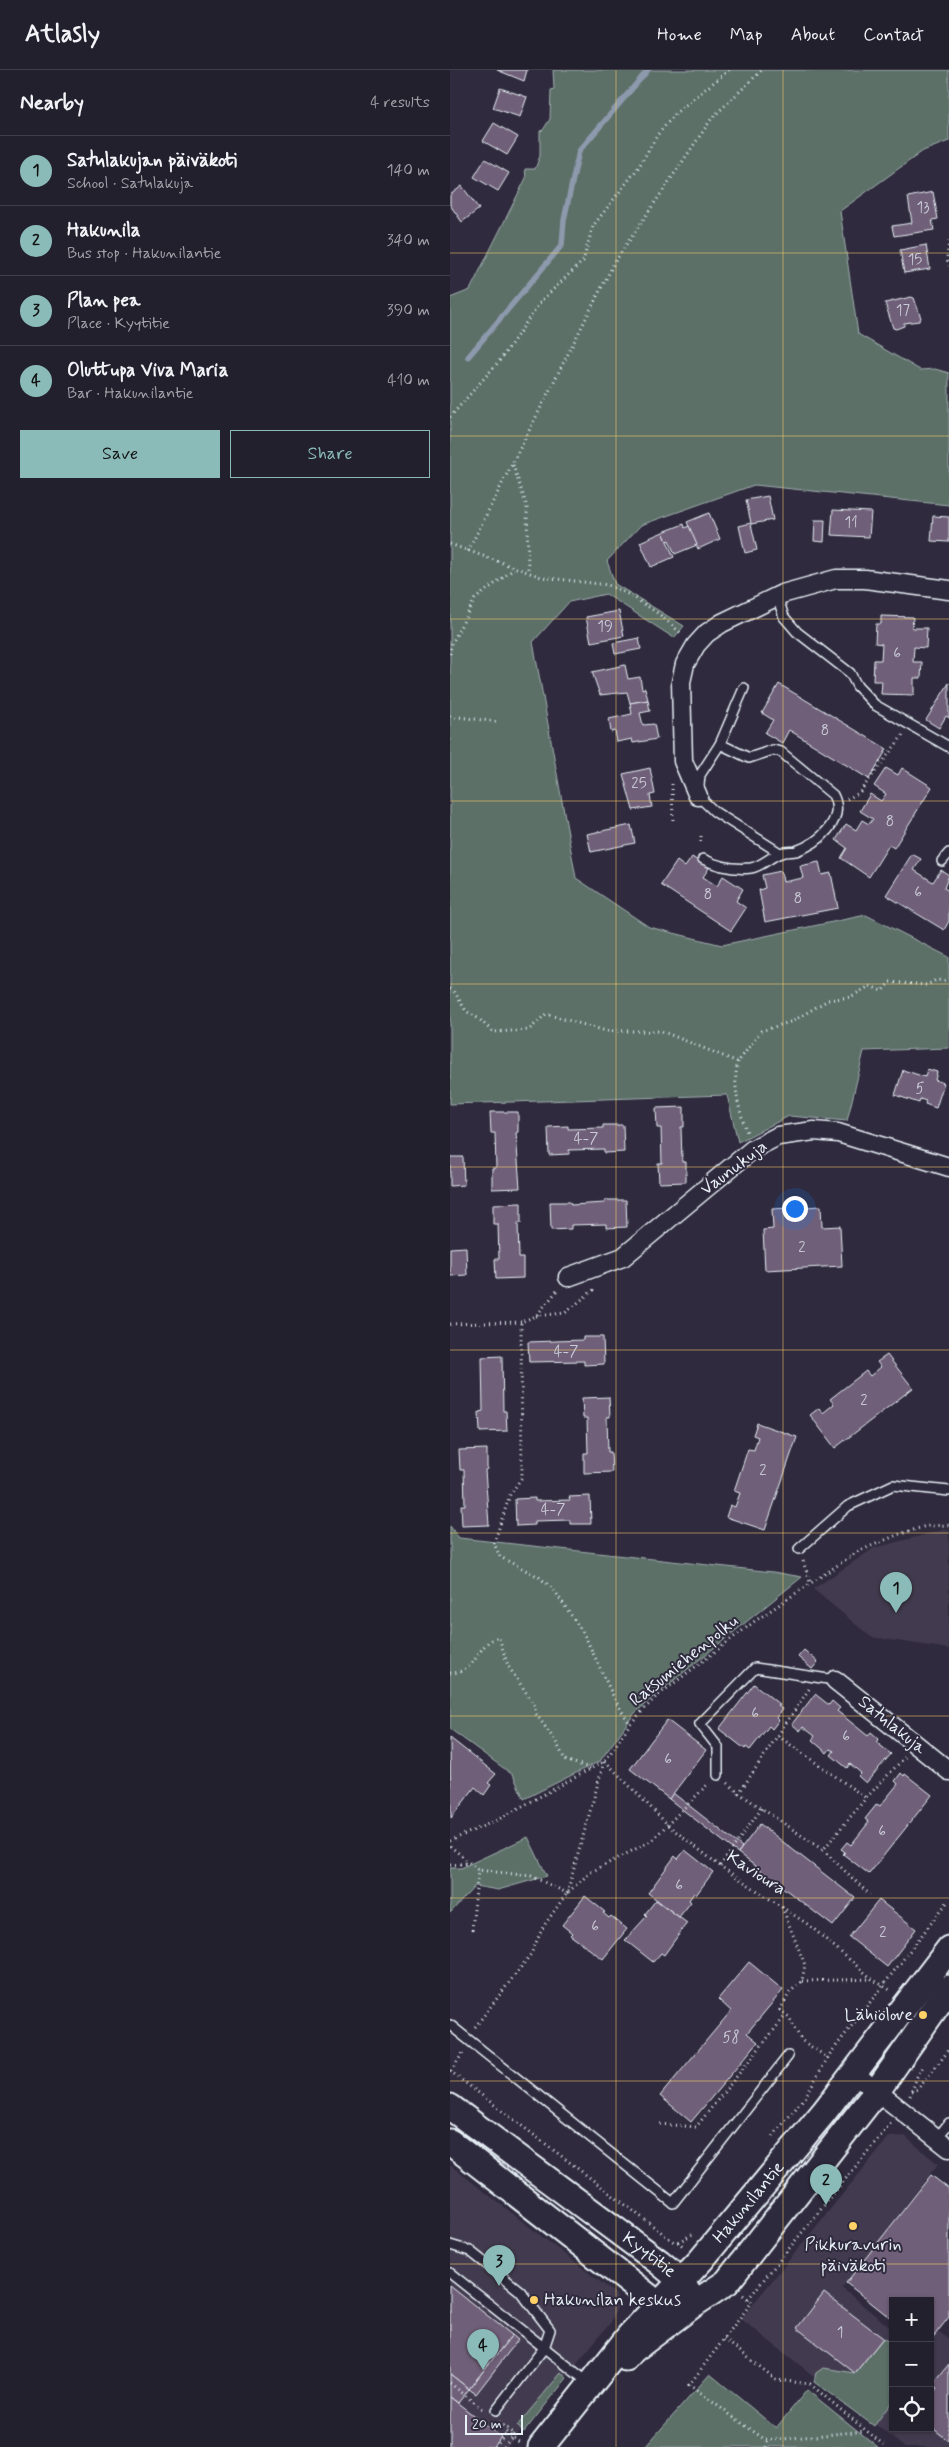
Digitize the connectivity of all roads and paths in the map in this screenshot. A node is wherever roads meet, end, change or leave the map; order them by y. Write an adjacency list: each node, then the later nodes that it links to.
1 (729, 70): 5 (path)
2 (762, 70): 6 (path)
3 (949, 241): 4 (path)
4 (949, 266)
5 (450, 417)
6 (513, 464): 8 (path); 10 (path)
7 (450, 544): 8 (path)
8 (468, 551): 9 (path)
9 (514, 569): 10 (path); 14 (path)
10 (528, 572): 13 (path)
11 (949, 590): 12 (street)
12 (777, 596): 18 (lane); 22 (street)
13 (690, 630)
14 (450, 654)
15 (744, 688): 19 (lane)
16 (450, 716): 17 (path)
17 (499, 722)
18 (909, 725): 20 (lane); 23 (path)
19 (720, 744): 22 (lane); 23 (lane)
20 (949, 747)
21 (672, 774): 24 (path)
22 (698, 796): 25 (lane)
23 (837, 804): 25 (lane)
24 (673, 824)
25 (780, 853): 27 (lane)
26 (949, 854): 28 (lane)
27 (703, 859)
28 (942, 861)
29 (949, 981): 31 (path)
30 (450, 990): 31 (path)
31 (738, 1062): 32 (path)
32 (753, 1149): 33 (street, Vaunukuja); 34 (street, Vaunukuja)
33 (949, 1167)
34 (568, 1277): 36 (path)
35 (603, 1282): 36 (path)
36 (536, 1316): 37 (path)
37 (520, 1322): 38 (path); 46 (path)
38 (450, 1324)
39 (949, 1490): 41 (lane)
40 (949, 1525): 42 (path, Ratsumiehenpolku)
41 (799, 1549): 42 (path)
42 (810, 1582): 46 (path, Ratsumiehenpolku)
43 (450, 1673): 50 (path)
44 (835, 1680): 51 (street, Satulakuja); 52 (lane)
45 (812, 1685): 47 (path)
46 (630, 1724): 49 (path, Ratsumiehenpolku)
47 (778, 1736): 53 (path); 54 (path)
48 (907, 1755): 54 (path)
49 (604, 1762): 50 (path, Ratsumiehenpolku); 56 (path, Kavioura); 64 (path)
50 (594, 1769): 57 (path, Ratsumiehenpolku)
51 (949, 1771)
52 (718, 1775): 53 (path); 56 (path)
53 (739, 1793): 55 (path)
54 (866, 1798): 59 (path)
55 (762, 1808): 59 (path); 62 (path)
56 (669, 1826): 62 (path, Kavioura); 64 (path)
57 (450, 1841)
58 (450, 1846): 60 (path)
59 (823, 1850): 65 (path)
60 (470, 1863): 61 (path); 63 (path)
61 (450, 1865)
62 (720, 1866): 67 (path, Kavioura)
63 (478, 1870): 64 (path); 68 (path)
64 (567, 1893): 77 (path)
65 (870, 1895)
66 (949, 1900): 72 (path)
67 (782, 1905): 70 (path, Kavioura); 71 (path)
68 (472, 1930)
69 (949, 1949): 83 (main road, Hakunilantie)
70 (872, 1978): 71 (path); 72 (path, Kavioura)
71 (802, 1981): 75 (path)
72 (884, 1986): 74 (path, Kavioura); 80 (path)
73 (949, 1988): 84 (main road, Hakunilantie)
74 (895, 1994)
75 (786, 2015): 80 (path); 90 (path)
76 (450, 2025): 77 (lane)
77 (471, 2042): 79 (lane); 82 (path)
78 (949, 2050): 85 (path)
79 (788, 2056)
80 (828, 2058): 86 (path)
81 (926, 2063): 85 (path)
82 (450, 2071): 94 (path)
83 (855, 2074): 84 (street); 94 (main road, Hakunilantie)
84 (877, 2091): 88 (street); 97 (main road, Hakunilantie)
85 (911, 2091): 88 (path)
86 (805, 2097)
87 (450, 2107): 96 (main road, Kyytitie)
88 (901, 2110): 92 (street); 98 (path)
89 (949, 2123): 92 (lane)
90 (660, 2124)
91 (450, 2142): 99 (main road, Kyytitie)
92 (943, 2143)
93 (450, 2245): 102 (lane)
94 (701, 2260): 96 (main road, Hakunilantie)
95 (450, 2273): 102 (lane)
96 (682, 2281): 99 (main road, Hakunilantie); 100 (main road, Kyytitie)
97 (727, 2282): 98 (path); 100 (main road, Hakunilantie)
98 (748, 2299): 101 (path)
99 (658, 2304): 100 (main road, Kyytitie); 103 (main road, Hakunilantie)
100 (694, 2304): 103 (main road, Hakunilantie)
101 (724, 2340): 105 (path); 107 (path)
102 (544, 2348): 103 (lane); 104 (lane)
103 (595, 2389): 108 (main road, Hakunilantie); 111 (main road, Hakunilantie)
104 (496, 2410)
105 (864, 2431): 107 (path); 113 (path)
106 (514, 2434): 110 (path, bridge)
107 (768, 2439): 112 (path)
108 (531, 2445): 109 (path)
109 (496, 2447)
110 (504, 2447)
111 (557, 2447)
112 (766, 2447)
113 (886, 2447)

